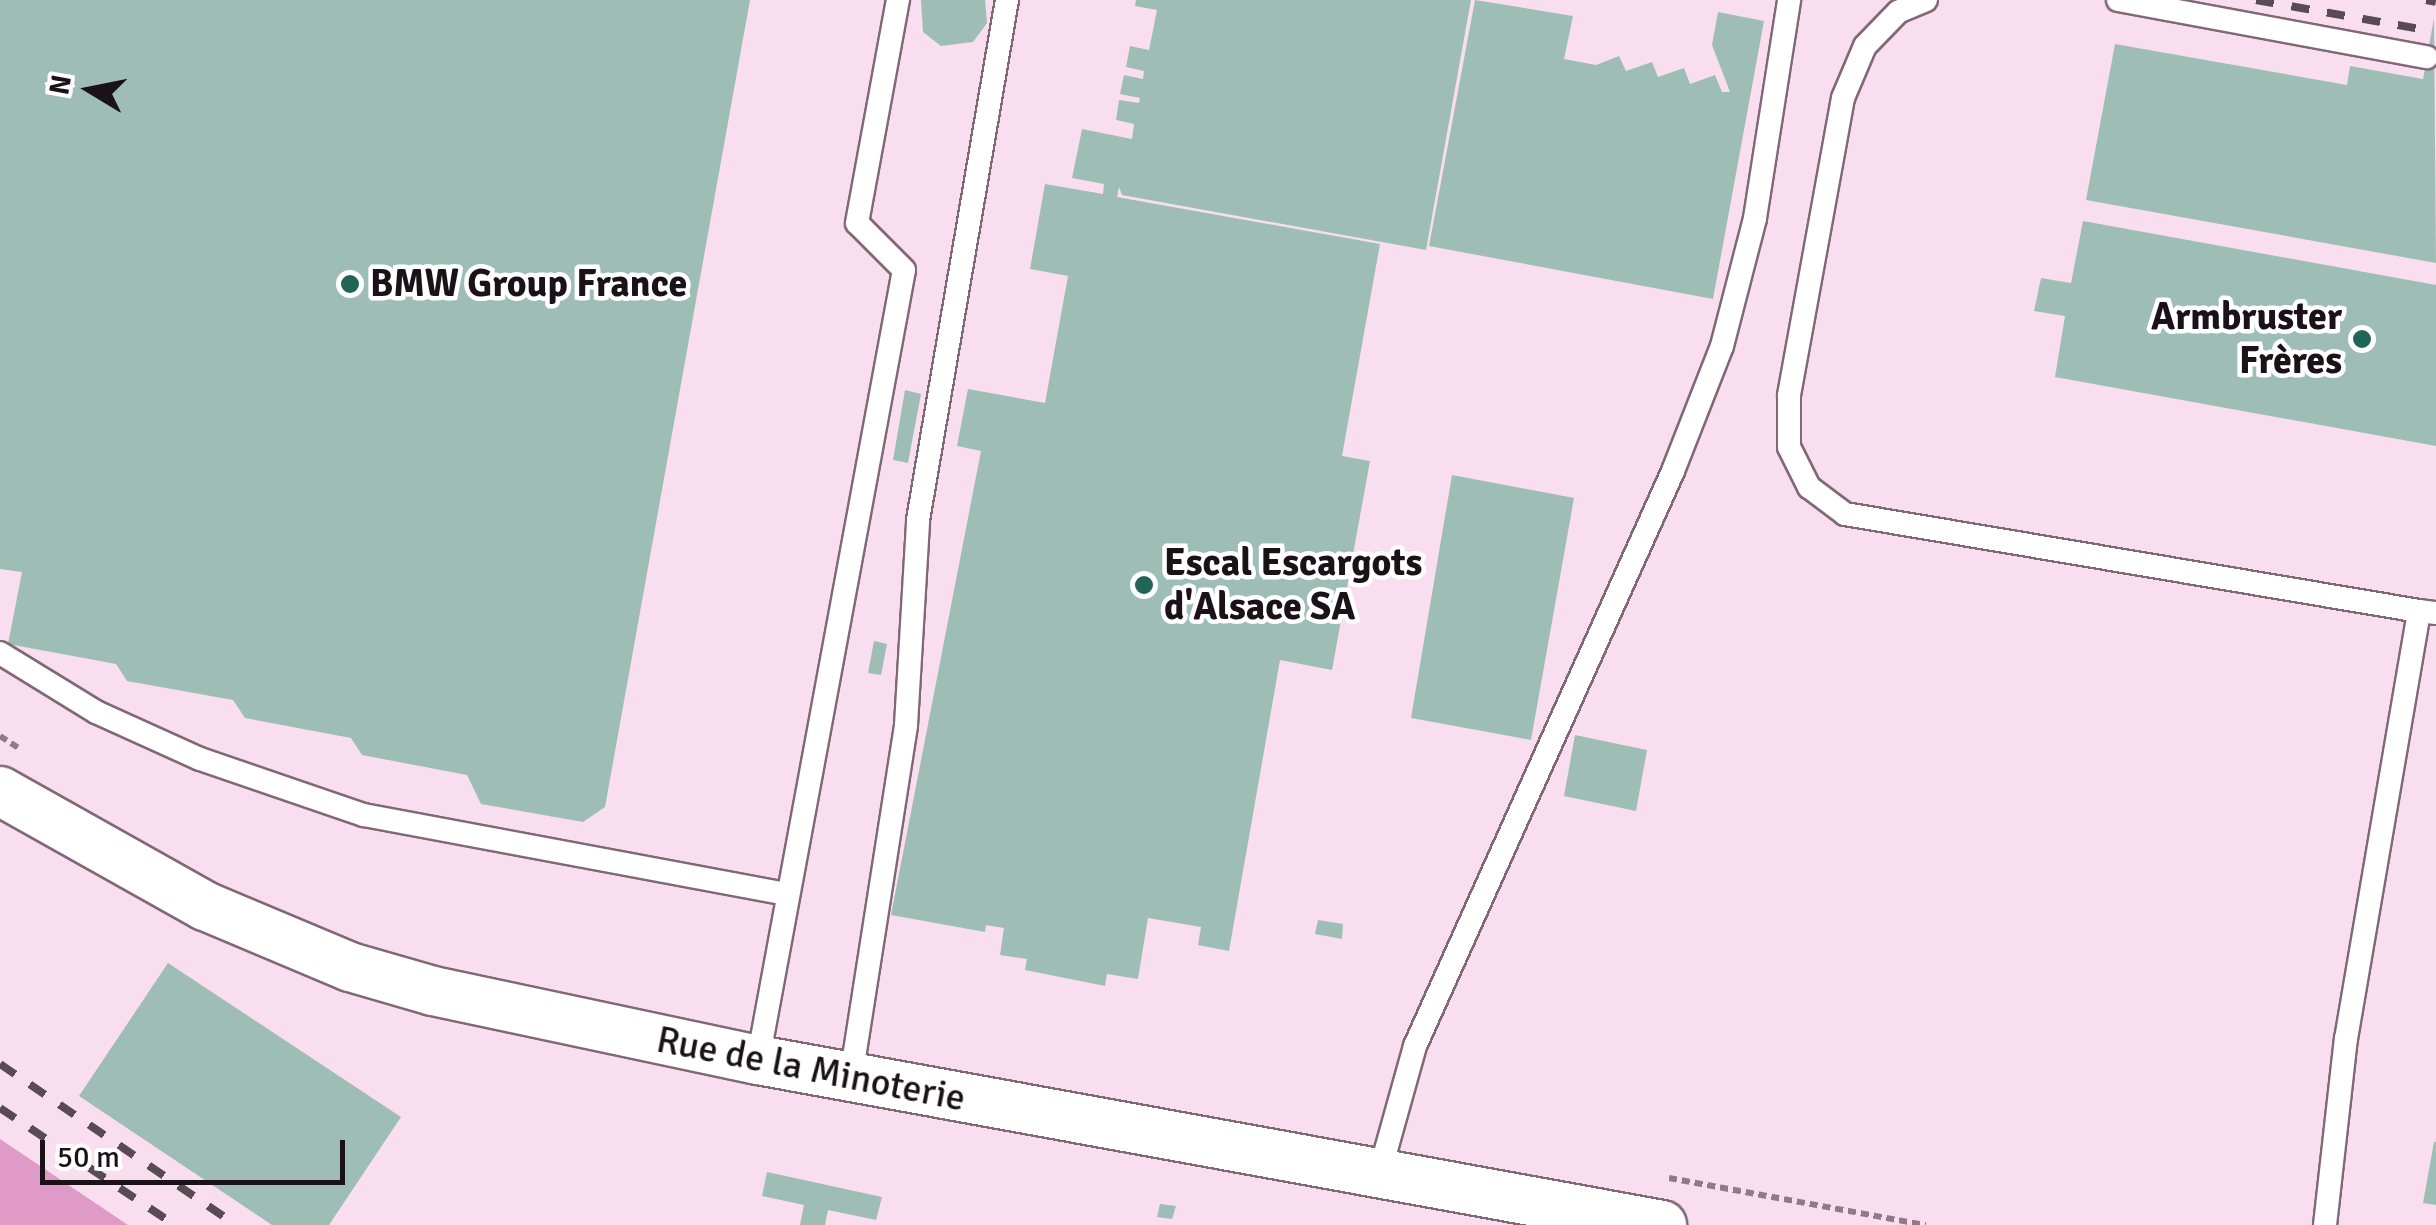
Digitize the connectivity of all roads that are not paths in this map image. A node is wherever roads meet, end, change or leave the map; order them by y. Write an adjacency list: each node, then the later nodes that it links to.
1 (898, 0): 10 (lane)
2 (1007, 0): 12 (lane)
3 (1789, 0): 13 (lane)
4 (1926, 0): 7 (lane)
5 (2118, 0): 6 (lane)
6 (2427, 57)
7 (2427, 612): 15 (lane)
8 (0, 653): 10 (lane)
9 (14, 772): 11 (street, Rue de la Minoterie)
10 (788, 894): 11 (lane)
11 (758, 1060): 12 (street, Rue de la Minoterie)
12 (851, 1077): 13 (street, Rue de la Minoterie)
13 (1380, 1174): 14 (street, Rue de la Minoterie)
14 (1662, 1225)
15 (2325, 1225)

